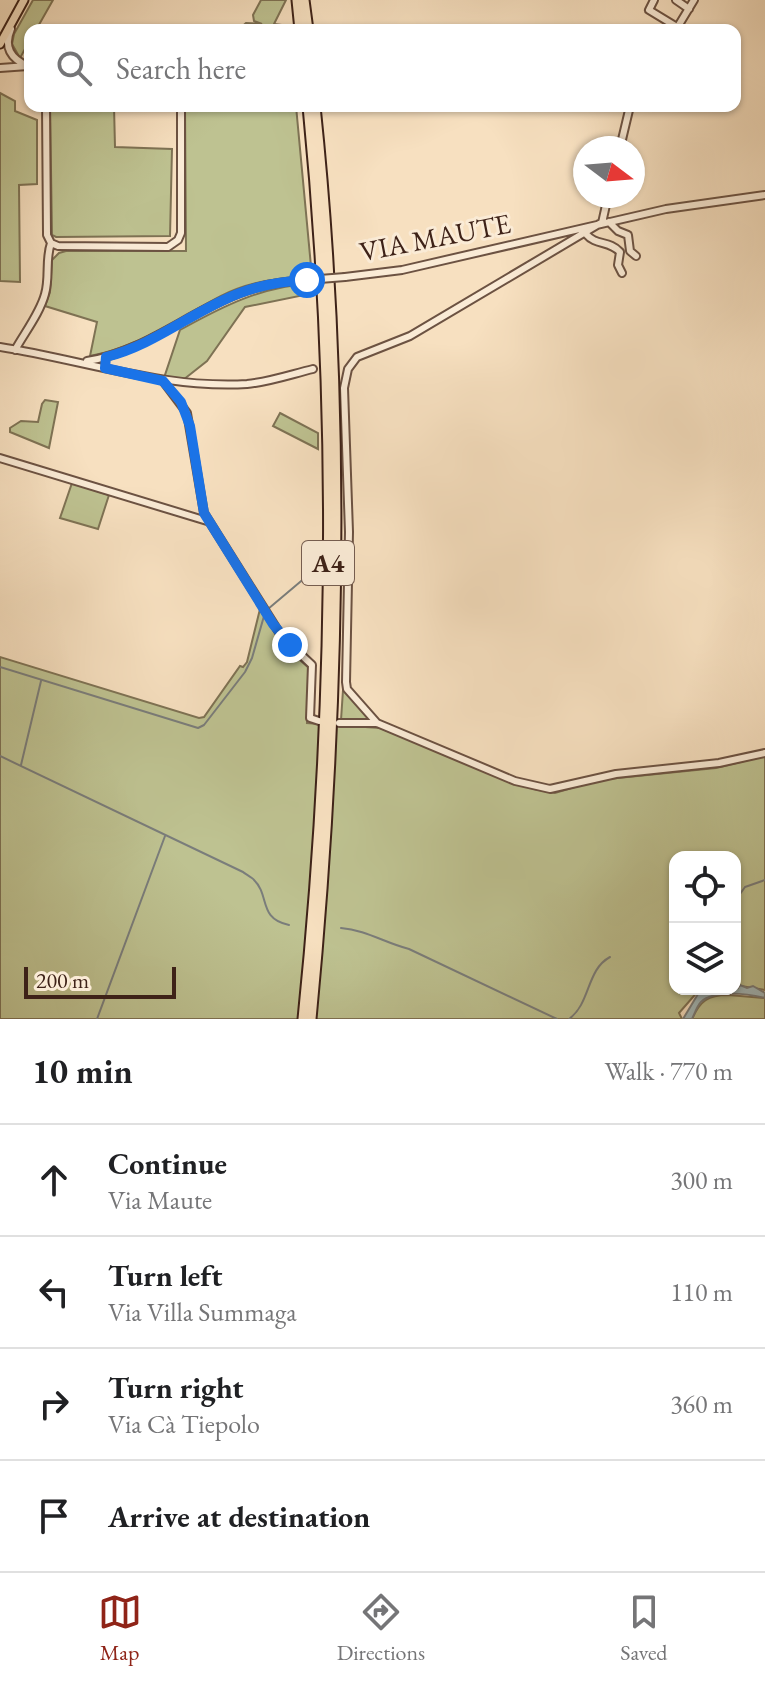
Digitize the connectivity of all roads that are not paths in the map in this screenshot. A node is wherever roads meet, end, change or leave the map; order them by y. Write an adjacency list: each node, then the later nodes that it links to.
1 (297, 0): 8 (highway)
2 (304, 0): 9 (highway)
3 (654, 0): 10 (street)
4 (676, 0): 7 (street)
5 (694, 0): 7 (street)
6 (24, 2): 12 (main road); 13 (street)
7 (689, 9): 11 (street)
8 (299, 24)
9 (307, 24)
10 (670, 24)
11 (680, 24)
12 (0, 44)
13 (24, 63)
14 (24, 66): 15 (street)
15 (0, 68)
16 (46, 112): 27 (street)
17 (181, 112): 27 (street)
18 (308, 112): 44 (highway, A4)
19 (315, 112): 45 (highway, A4)
20 (629, 112): 21 (street)
21 (623, 136)
22 (765, 195): 24 (street, VIA MAUTE)
23 (606, 208): 24 (street)
24 (604, 223): 25 (street, VIA MAUTE); 26 (street); 29 (street)
25 (560, 234): 28 (street); 33 (street, VIA MAUTE, bridge)
26 (586, 234): 28 (street); 30 (street)
27 (51, 243): 32 (street)
28 (567, 245): 42 (street)
29 (636, 256)
30 (622, 273)
31 (0, 347): 32 (street)
32 (15, 350): 34 (street)
33 (106, 357): 34 (street, VIA MAUTE); 35 (street)
34 (79, 362): 35 (street)
35 (105, 368): 37 (street)
36 (313, 369): 37 (street)
37 (163, 381): 39 (street)
38 (0, 458): 39 (street)
39 (210, 522): 40 (street)
40 (319, 721)
41 (339, 723): 42 (street)
42 (377, 723): 43 (street)
43 (765, 753)
44 (303, 1019)
45 (311, 1019)

